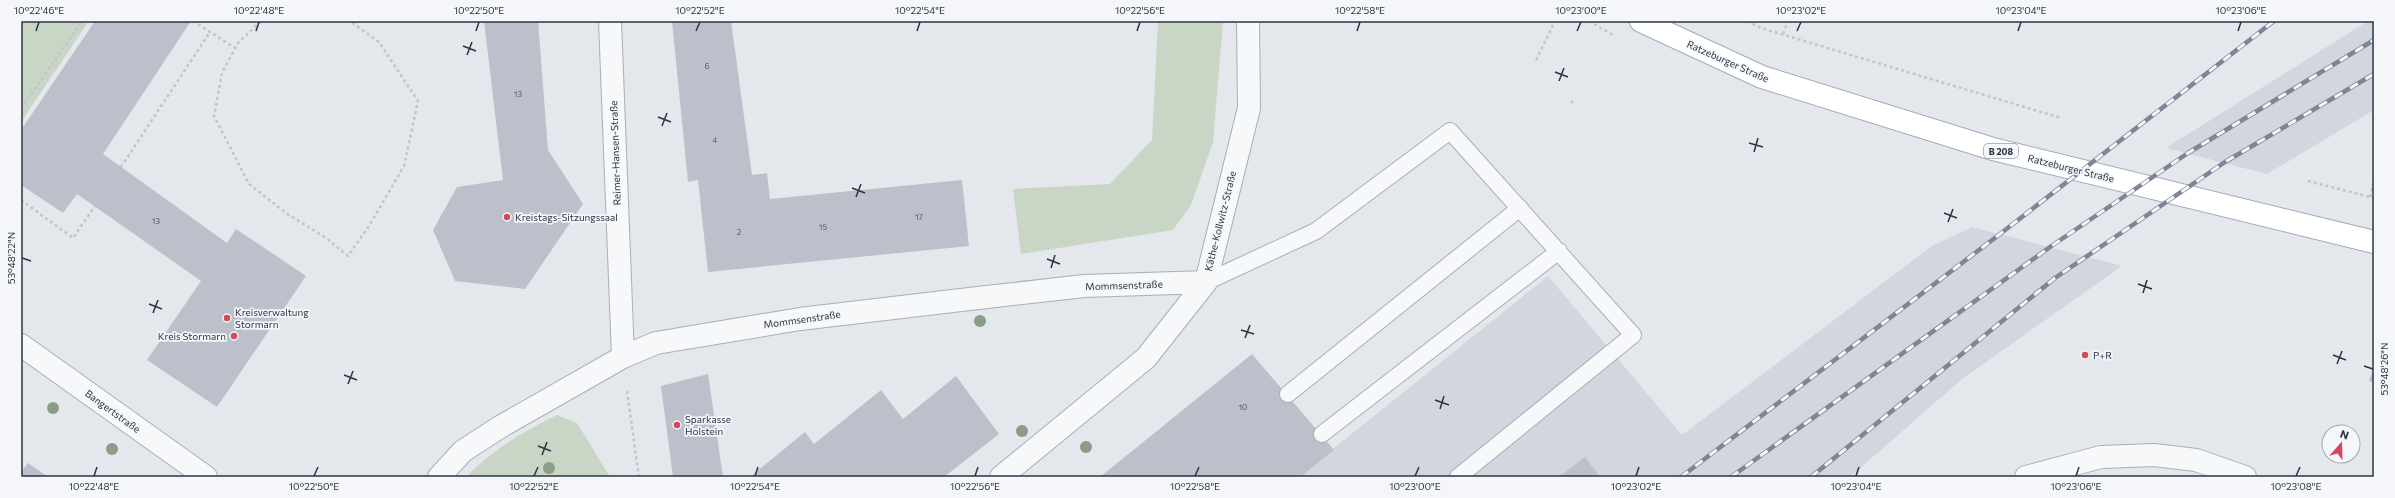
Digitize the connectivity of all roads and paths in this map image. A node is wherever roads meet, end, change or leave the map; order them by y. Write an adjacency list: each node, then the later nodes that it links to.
1 (82, 21): 17 (path)
2 (193, 21): 11 (path)
3 (261, 21): 13 (path)
4 (350, 21): 13 (path)
5 (610, 21): 31 (street, Reimer-Hansen-Straße)
6 (1248, 21): 29 (street, Käthe-Kollwitz-Straße)
7 (1555, 21): 14 (path)
8 (1641, 21): 27 (main road, Ratzeburger Straße / B 208)
9 (1747, 21): 12 (path)
10 (1788, 21): 12 (path)
11 (210, 32): 13 (path); 19 (path)
12 (1783, 34): 18 (path)
13 (235, 48)
14 (1536, 60)
15 (1571, 101): 16 (path)
16 (1575, 104)
17 (21, 109)
18 (2061, 118)
19 (121, 167)
20 (2374, 180): 22 (path)
21 (2308, 181): 22 (path)
22 (2370, 197): 23 (path)
23 (2374, 198)
24 (21, 200): 25 (path)
25 (95, 206)
26 (1520, 208): 28 (lane); 29 (lane); 32 (lane)
27 (2374, 242)
28 (1559, 251): 33 (lane); 38 (lane)
29 (1206, 282): 31 (street, Mommsenstraße); 37 (street, Käthe-Kollwitz-Straße)
30 (21, 345): 34 (street, Bangertstraße)
31 (623, 357): 35 (street, Mommsenstraße); 36 (path)
32 (1288, 394)
33 (1322, 434)
34 (206, 477)
35 (439, 477)
36 (639, 477)
37 (1001, 477)
38 (1458, 477)
39 (2026, 477): 40 (street)
40 (2245, 477)

